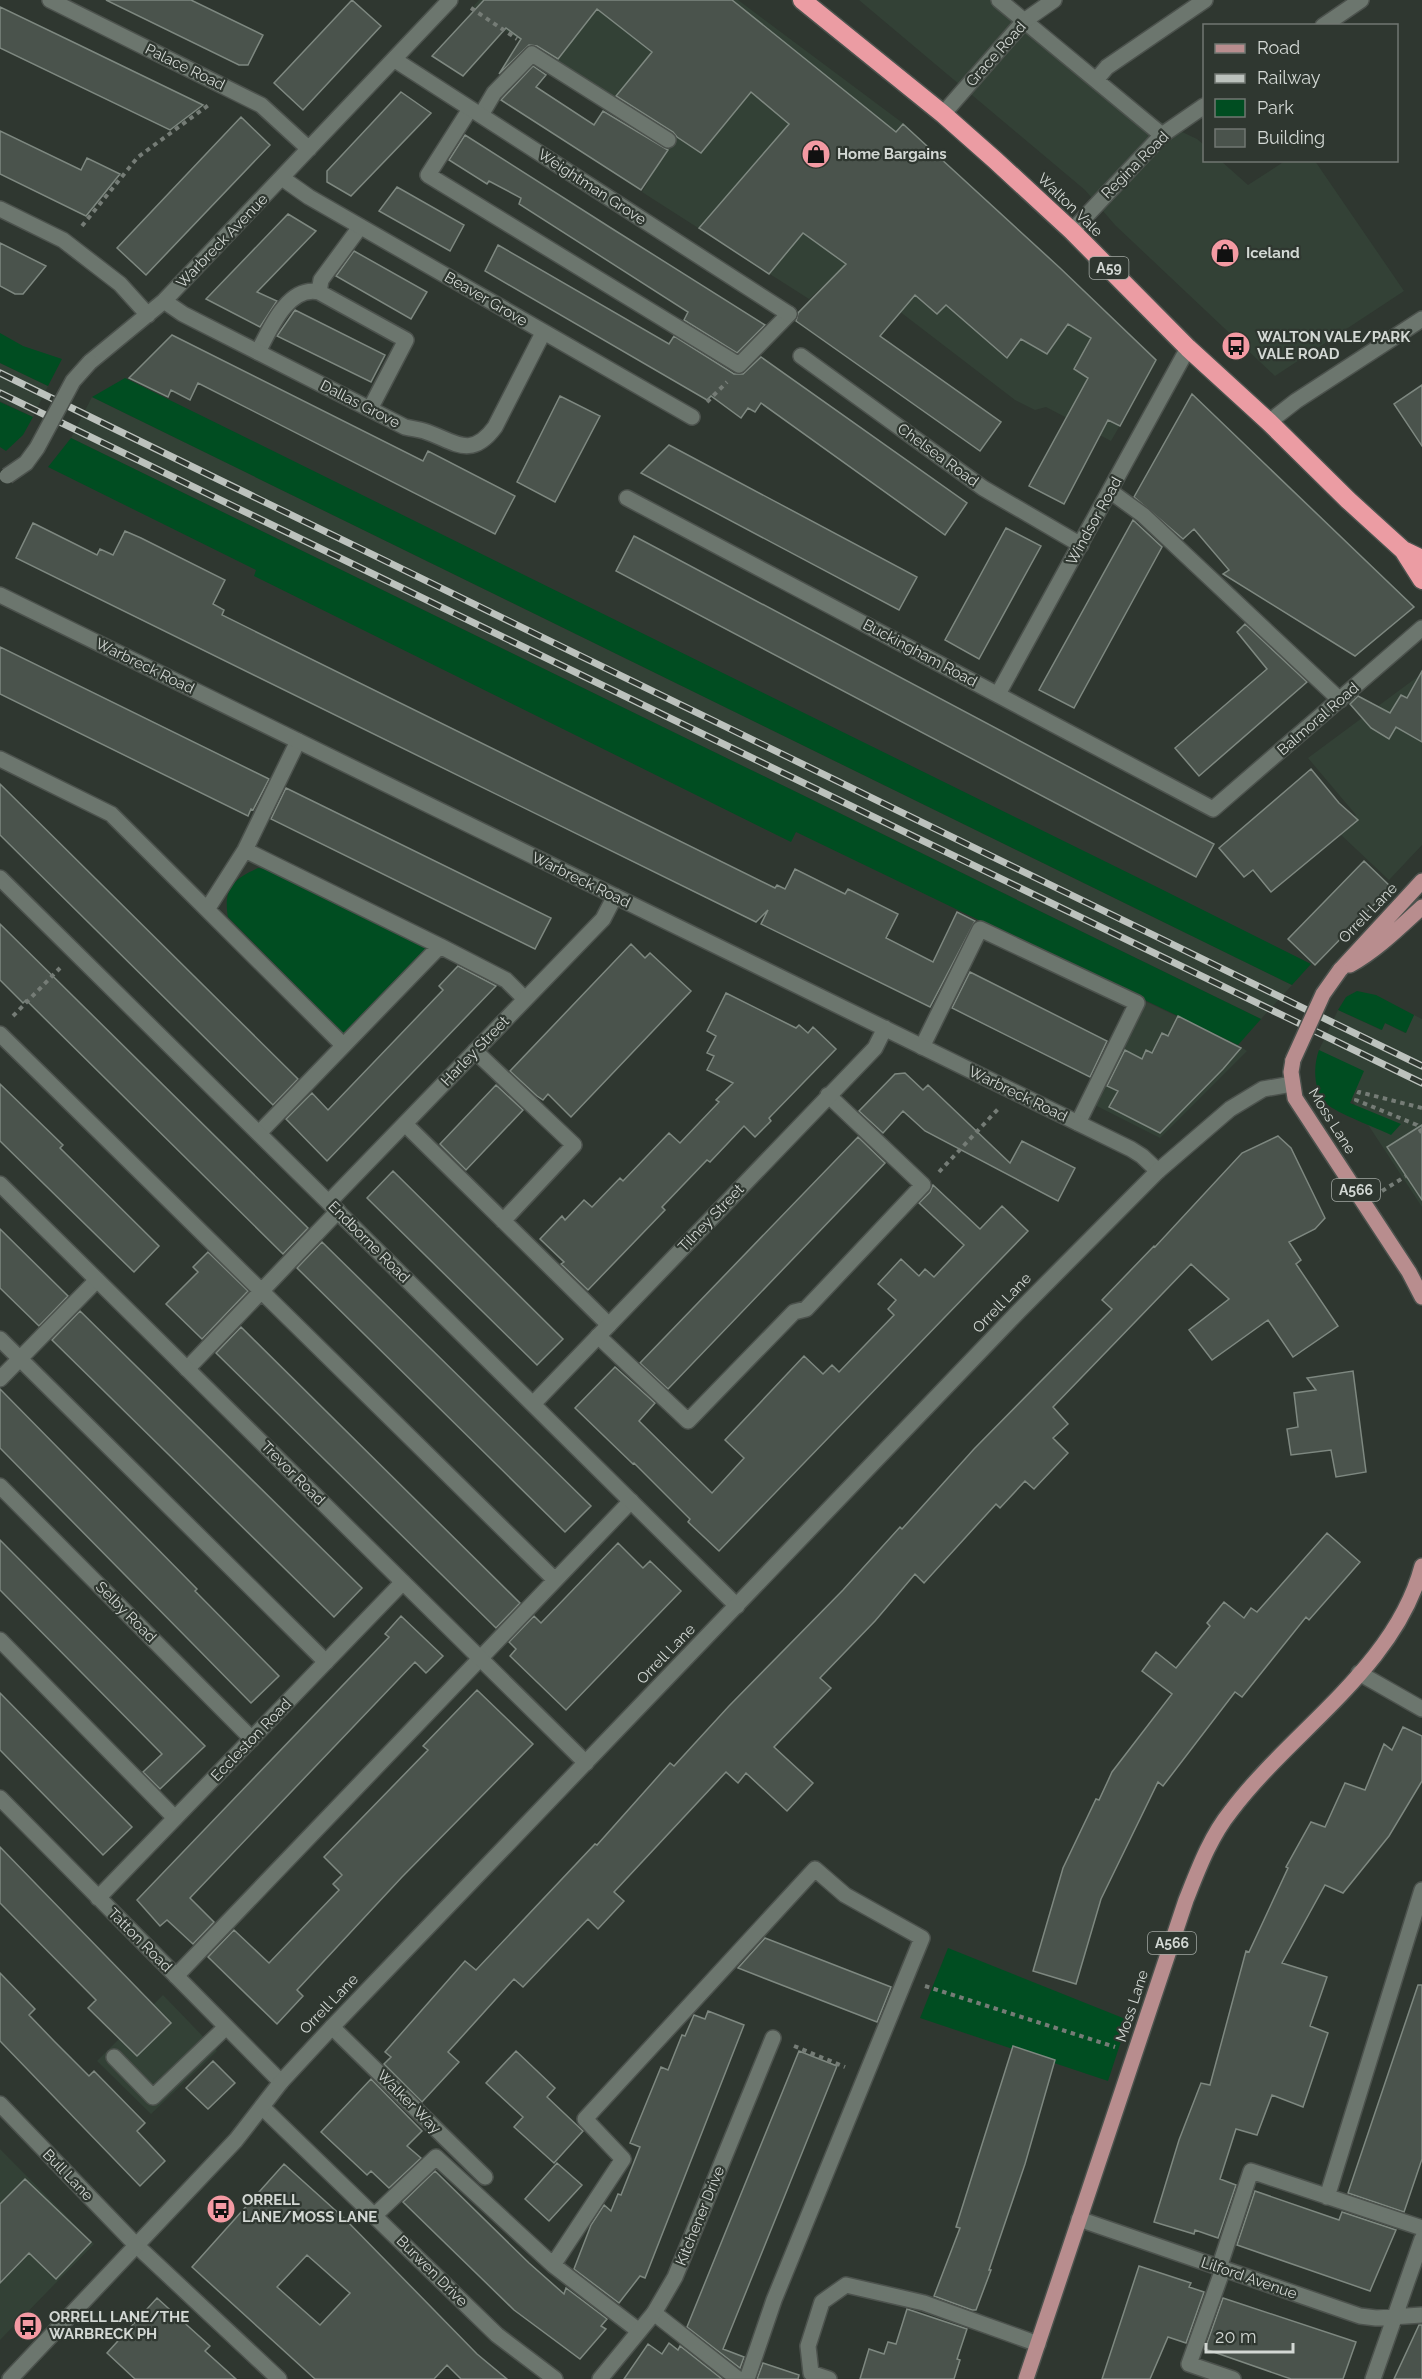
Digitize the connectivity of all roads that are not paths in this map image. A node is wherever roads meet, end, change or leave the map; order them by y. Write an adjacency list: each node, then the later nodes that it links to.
1 (50, 0): 17 (street, Palace Road)
2 (450, 0): 10 (street, Warbreck Avenue)
3 (802, 0): 14 (highway, Walton Vale / A59)
4 (999, 0): 8 (street)
5 (1054, 0): 8 (street, Grace Road)
6 (1205, 0): 11 (street)
7 (1361, 0): 9 (street)
8 (1024, 21): 11 (street); 14 (street, Grace Road)
9 (1326, 24)
10 (395, 60): 13 (street, Weightman Grove); 17 (street, Warbreck Avenue)
11 (1096, 80): 15 (street)
12 (1203, 107): 15 (street, Regina Road)
13 (476, 112): 13 (street, Weightman Grove); 16 (street)
14 (943, 114): 21 (highway, Walton Vale / A59)
15 (1162, 135): 21 (street, Regina Road)
16 (668, 140)
17 (309, 149): 18 (street, Warbreck Avenue)
18 (282, 178): 20 (street, Beaver Grove); 23 (street, Warbreck Avenue)
19 (0, 209): 24 (street)
20 (360, 226): 22 (street); 26 (street, Beaver Grove)
21 (1072, 231): 27 (highway, Walton Vale / A59)
22 (319, 292): 28 (street); 30 (street)
23 (164, 301): 24 (street, Warbreck Avenue); 28 (street, Dallas Grove)
24 (148, 315): 33 (street, Warbreck Avenue, bridge)
25 (1422, 319): 32 (street)
26 (543, 333): 30 (street, Dallas Grove); 31 (street, Beaver Grove)
27 (1188, 348): 32 (highway, Walton Vale / A59); 34 (street, Windsor Road)
28 (258, 352): 30 (street, Dallas Grove)
29 (801, 356): 36 (street, Chelsea Road)
30 (370, 409)
31 (692, 417)
32 (1269, 422): 37 (highway, Walton Vale / A59)
33 (4, 480)
34 (1110, 491): 36 (street, Windsor Road); 43 (street)
35 (627, 498): 42 (street, Buckingham Road)
36 (1081, 545): 42 (street, Windsor Road)
37 (1404, 550): 38 (highway, Walton Vale / A59); 39 (highway, Walton Vale / A59)
38 (1422, 559)
39 (1422, 580)
40 (0, 595): 44 (street, Warbreck Road)
41 (1422, 628): 43 (street, Balmoral Road)
42 (998, 694): 46 (street, Buckingham Road)
43 (1340, 700): 46 (street, Balmoral Road)
44 (298, 741): 47 (street); 50 (street, Warbreck Road)
45 (0, 759): 52 (street)
46 (1212, 809)
47 (245, 850): 52 (street); 53 (street)
48 (0, 878): 65 (street, Endborne Road)
49 (1422, 881): 54 (main road, Orrell Lane / A566)
50 (615, 896): 55 (street, Harley Street); 57 (street, Warbreck Road)
51 (1422, 907): 54 (main road, Orrell Lane / A566)
52 (208, 908): 58 (street)
53 (440, 946): 55 (street); 58 (street)
54 (1340, 970): 61 (main road, Orrell Lane / A566, bridge)
55 (525, 999): 60 (street, Harley Street)
56 (4, 1027): 71 (street)
57 (885, 1029): 59 (street, Warbreck Road); 62 (street, Tilney Street)
58 (343, 1045): 65 (street)
59 (921, 1047): 63 (street, Warbreck Road); 63 (street)
60 (475, 1051): 64 (street, Harley Street); 69 (street)
61 (1292, 1084): 66 (street, Orrell Lane); 72 (main road, Moss Lane / A566)
62 (828, 1095): 73 (street, Tilney Street); 74 (street)
63 (1078, 1123): 66 (street, Warbreck Road)
64 (405, 1124): 68 (street, Harley Street); 69 (street)
65 (259, 1133): 68 (street, Endborne Road)
66 (1158, 1172): 85 (street, Orrell Lane)
67 (0, 1184): 70 (street, Trevor Road)
68 (334, 1206): 71 (street, Harley Street); 79 (street, Endborne Road)
69 (503, 1221): 73 (street)
70 (97, 1280): 76 (street); 77 (street, Trevor Road)
71 (261, 1291): 77 (street, Harley Street); 83 (street)
72 (1422, 1297)
73 (609, 1325): 74 (street, Tilney Street)
74 (598, 1336): 79 (street, Tilney Street)
75 (0, 1339): 76 (street)
76 (20, 1359): 78 (street); 88 (street)
77 (188, 1369): 84 (street, Trevor Road)
78 (0, 1379)
79 (533, 1404): 81 (street, Endborne Road)
80 (0, 1486): 91 (street, Selby Road)
81 (631, 1501): 83 (street); 85 (street, Endborne Road)
82 (1422, 1566): 89 (main road, Moss Lane / A566)
83 (555, 1580): 87 (street)
84 (403, 1582): 87 (street, Trevor Road); 88 (street, Eccleston Road)
85 (737, 1606): 92 (street, Orrell Lane)
86 (0, 1640): 94 (street)
87 (480, 1658): 92 (street, Trevor Road); 97 (street)
88 (326, 1662): 91 (street, Eccleston Road)
89 (1359, 1673): 90 (street); 108 (main road, Moss Lane / A566)
90 (1422, 1709)
91 (252, 1739): 94 (street, Eccleston Road)
92 (586, 1763): 99 (street, Orrell Lane)
93 (0, 1798): 96 (street, Tatton Road)
94 (176, 1818): 96 (street, Eccleston Road)
95 (1422, 1890): 106 (street)
96 (98, 1898): 97 (street, Tatton Road)
97 (176, 1976): 98 (street, Tatton Road)
98 (226, 2027): 101 (street); 102 (street, Tatton Road)
99 (332, 2027): 102 (street, Orrell Lane); 105 (street, Walker Way)
100 (773, 2038): 114 (street, Kitchener Drive)
101 (114, 2057)
102 (281, 2082): 104 (street, Orrell Lane)
103 (0, 2104): 111 (street, Bull Lane)
104 (262, 2107): 107 (street, Burwen Drive); 111 (street, Orrell Lane)
105 (485, 2177)
106 (1327, 2197): 109 (street); 113 (street)
107 (375, 2215): 112 (street); 121 (street, Burwen Drive)
108 (1079, 2219): 113 (street, Lilford Avenue); 118 (main road, Moss Lane / A566)
109 (1422, 2228)
110 (1422, 2239): 116 (street)
111 (136, 2245): 119 (street, Orrell Lane); 120 (street, Bull Lane)
112 (554, 2265): 117 (street); 124 (street)
113 (1221, 2269): 116 (street, Lilford Avenue); 127 (street)
114 (654, 2313): 117 (street, Kitchener Drive); 123 (street)
115 (1422, 2315): 116 (street, Lilford Avenue)
116 (1394, 2317): 128 (street)
117 (639, 2331): 122 (street, Kitchener Drive)
118 (1038, 2344): 125 (street); 126 (main road, Moss Lane / A566)
119 (10, 2379)
120 (279, 2379)
121 (555, 2379)
122 (600, 2379)
123 (738, 2379)
124 (747, 2379)
125 (829, 2379)
126 (1026, 2379)
127 (1233, 2379)
128 (1373, 2379)

